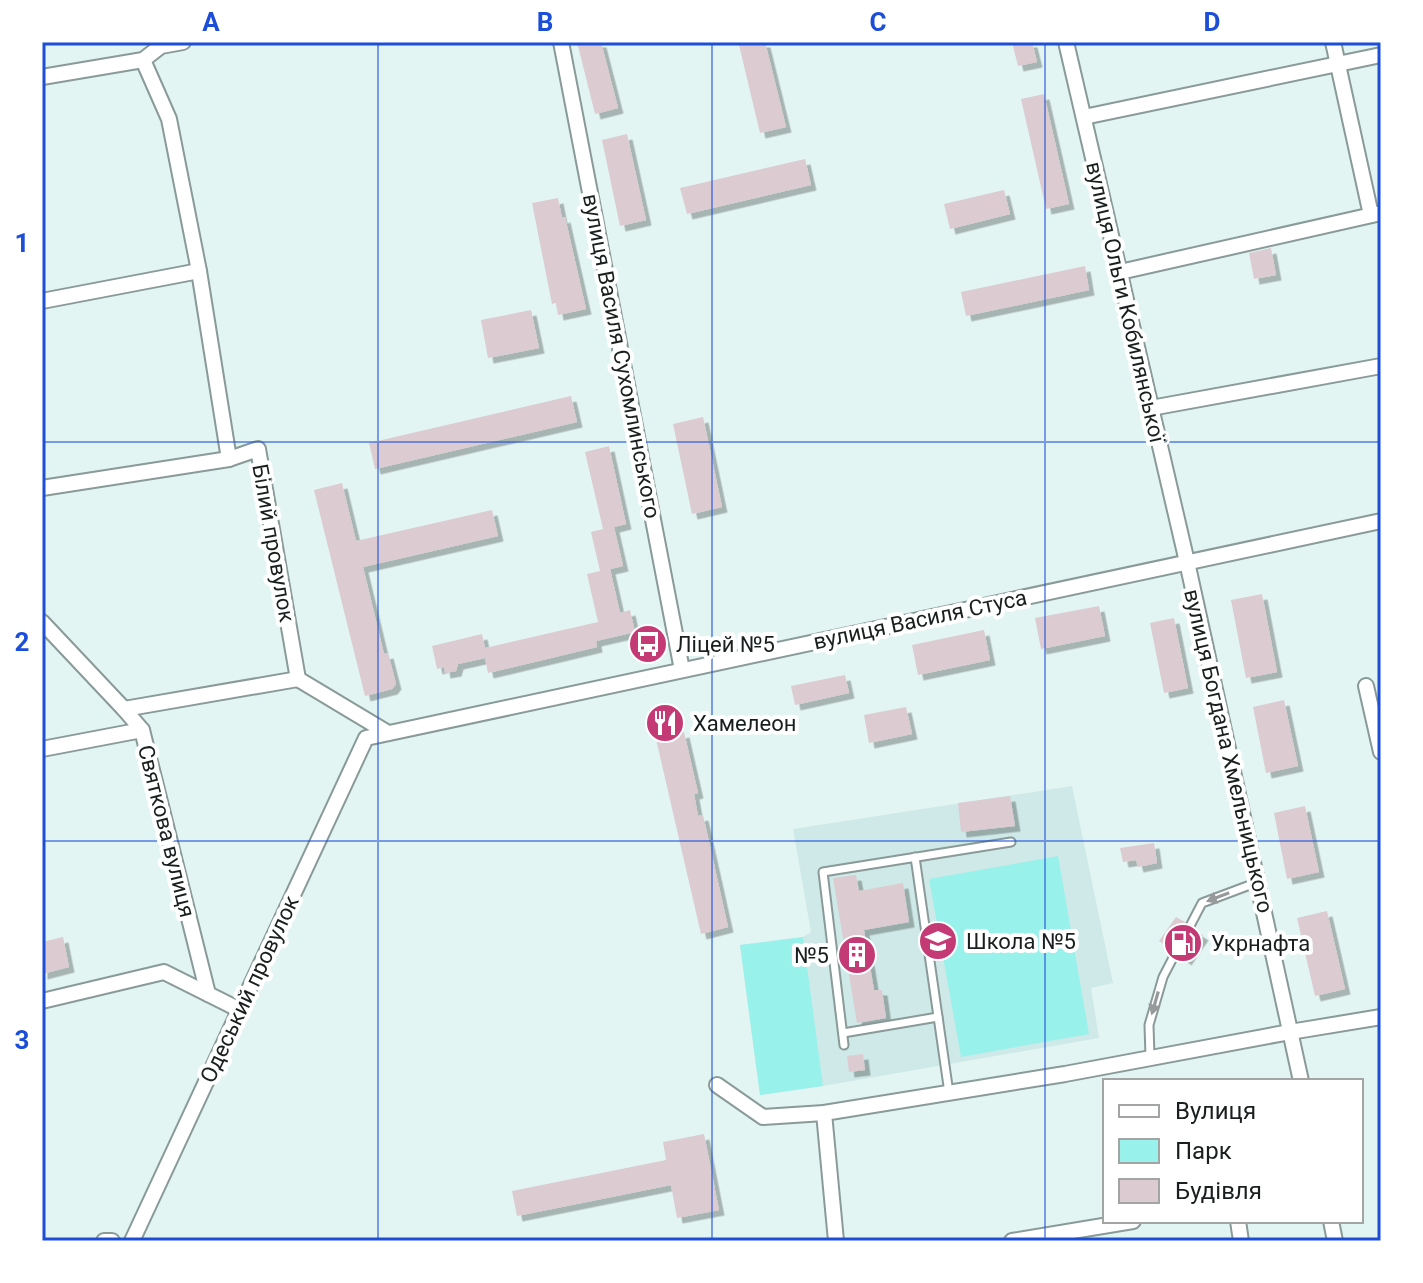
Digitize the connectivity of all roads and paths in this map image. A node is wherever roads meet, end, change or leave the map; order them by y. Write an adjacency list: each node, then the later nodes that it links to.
1 (183, 42): 6 (street)
2 (561, 42): 21 (street, вулиця Василя Сухомлинського)
3 (1066, 42): 9 (street, вулиця Ольги Кобилянської)
4 (1333, 42): 7 (street)
5 (1381, 55): 7 (street)
6 (143, 60): 8 (street); 11 (street)
7 (1338, 64): 9 (street); 10 (street)
8 (42, 77)
9 (1084, 117): 12 (street, вулиця Ольги Кобилянської)
10 (1376, 214): 12 (street)
11 (199, 271): 13 (street); 16 (street)
12 (1120, 272): 15 (street, вулиця Ольги Кобилянської)
13 (42, 301)
14 (1381, 366): 15 (street)
15 (1151, 408): 19 (street, вулиця Ольги Кобилянської)
16 (229, 459): 17 (street, Білий провулок); 22 (street, Білий провулок)
17 (42, 488)
18 (1381, 521): 19 (street, вулиця Василя Стуса)
19 (1187, 562): 21 (street, вулиця Василя Стуса); 32 (street, вулиця Богдана Хмельницького)
20 (42, 622): 24 (street, Святкова вулиця)
21 (682, 670): 26 (street, вулиця Василя Стуса)
22 (298, 679): 24 (street); 26 (street)
23 (1366, 686): 29 (street)
24 (124, 709): 25 (street, Святкова вулиця)
25 (142, 730): 28 (street); 35 (street, Святкова вулиця)
26 (388, 733): 27 (street, вулиця Василя Стуса)
27 (366, 738): 37 (street, Одеський провулок)
28 (42, 749)
29 (1381, 752)
30 (1011, 842): 31 (lane)
31 (915, 857): 38 (lane); 41 (lane)
32 (1258, 882): 33 (lane, one-way to 33); 40 (street, вулиця Богдана Хмельницького)
33 (1190, 926)
34 (1176, 952): 43 (lane, one-way to 43)
35 (208, 994): 36 (street); 37 (street)
36 (42, 1001)
37 (240, 1010): 51 (street, Одеський провулок)
38 (938, 1017): 41 (lane); 46 (lane)
39 (1381, 1017): 40 (street)
40 (1290, 1032): 43 (street); 44 (street, вулиця Богдана Хмельницького)
41 (843, 1033): 42 (lane)
42 (844, 1045)
43 (1150, 1058): 46 (street)
44 (1301, 1079)
45 (717, 1085): 47 (street)
46 (949, 1093): 47 (street)
47 (824, 1113): 52 (street)
48 (1121, 1223): 53 (street)
49 (104, 1241): 50 (street)
50 (112, 1241)
51 (132, 1241)
52 (836, 1241)
53 (1012, 1241)

